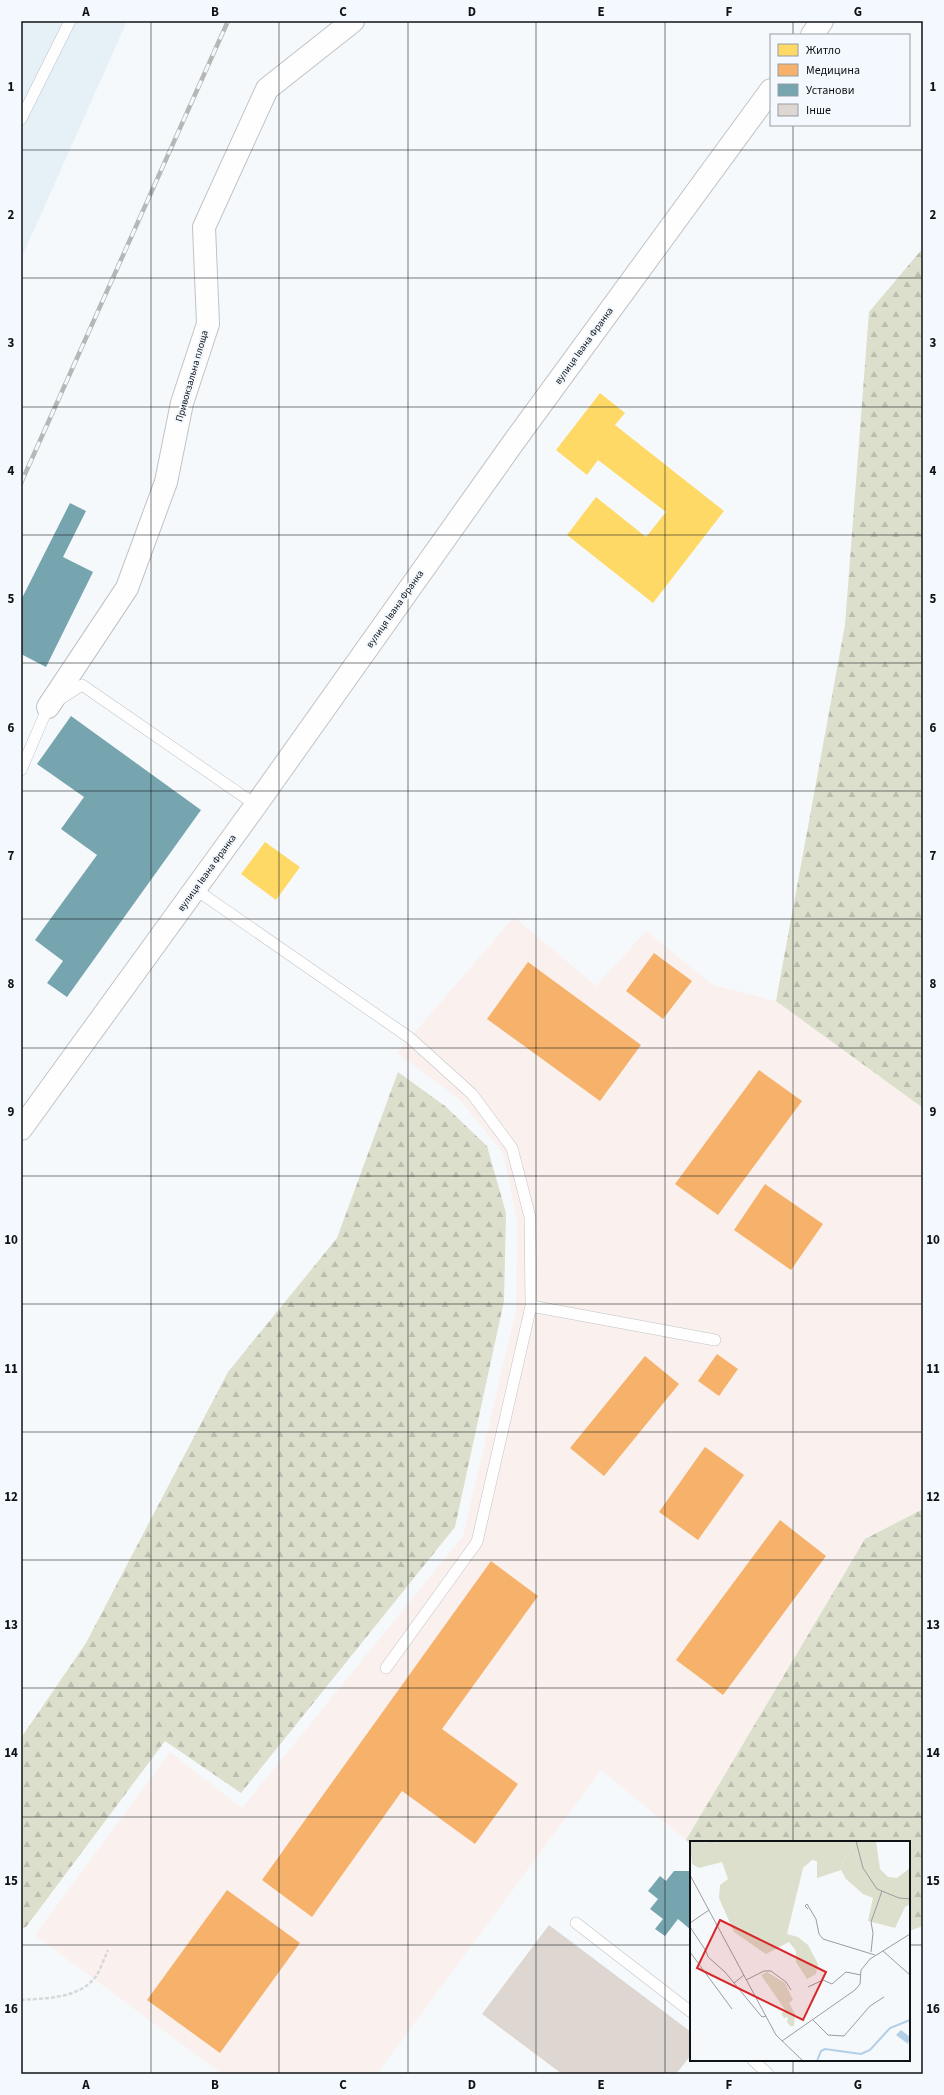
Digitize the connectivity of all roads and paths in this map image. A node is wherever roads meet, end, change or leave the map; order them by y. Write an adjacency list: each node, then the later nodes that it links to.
1 (70, 21): 6 (lane)
2 (353, 21): 7 (main road, Привокзальна площа)
3 (822, 21): 4 (main road)
4 (813, 34)
5 (770, 91): 9 (main road, вулиця Івана Франка)
6 (21, 119)
7 (48, 707): 8 (lane); 9 (lane)
8 (21, 770)
9 (256, 805): 10 (main road, вулиця Івана Франка)
10 (195, 889): 11 (main road, вулиця Івана Франка); 12 (lane)
11 (21, 1129)
12 (531, 1306): 13 (lane); 14 (lane)
13 (715, 1340)
14 (386, 1668)
15 (576, 1923): 18 (lane)
16 (108, 1950): 17 (path)
17 (21, 2000)
18 (690, 2011)
19 (754, 2061): 20 (lane)
20 (768, 2074)

